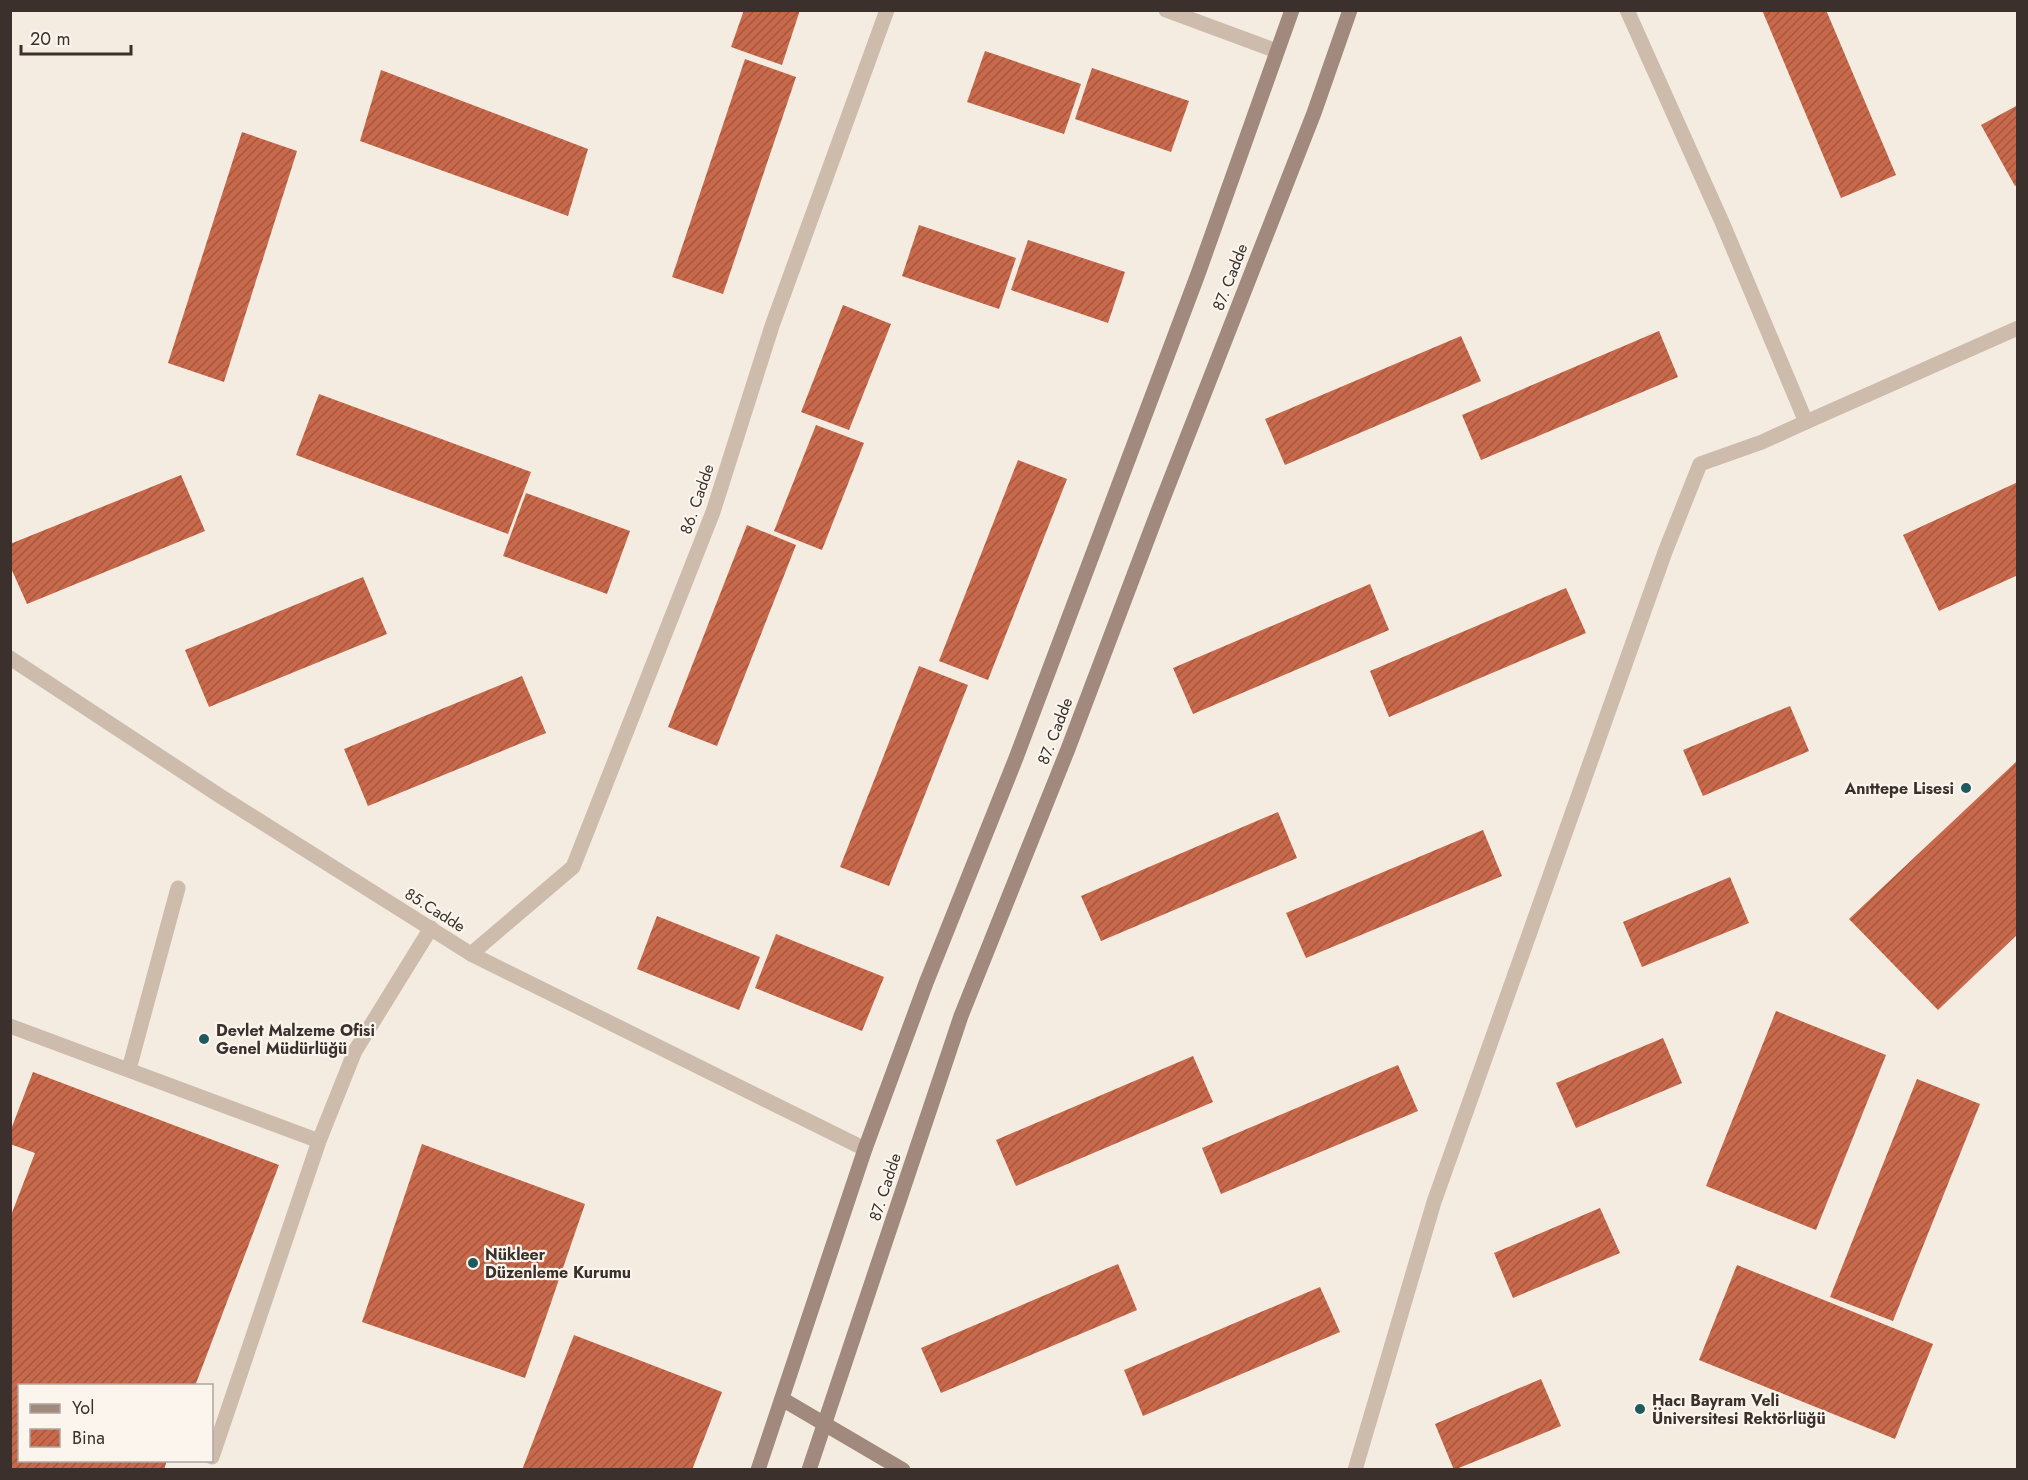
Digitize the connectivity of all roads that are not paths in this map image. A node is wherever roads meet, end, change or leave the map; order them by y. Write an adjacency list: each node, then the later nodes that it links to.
1 (887, 10): 12 (street, 86. Cadde)
2 (1166, 10): 6 (street)
3 (1292, 10): 6 (street, 87. Cadde)
4 (1350, 10): 18 (street, 87. Cadde)
5 (1627, 10): 8 (street)
6 (1277, 51): 16 (street, 87. Cadde)
7 (2018, 328): 8 (street)
8 (1806, 422): 23 (street)
9 (10, 658): 11 (street, 85.Cadde)
10 (178, 888): 14 (street)
11 (431, 928): 12 (street, 85.Cadde); 15 (street)
12 (471, 954): 16 (street, 85.Cadde)
13 (10, 1026): 14 (street)
14 (129, 1069): 15 (street)
15 (319, 1142): 19 (street)
16 (865, 1149): 17 (street, 87. Cadde)
17 (782, 1399): 18 (street); 20 (street, 87. Cadde)
18 (826, 1424): 21 (street, 87. Cadde); 22 (street)
19 (213, 1453)
20 (758, 1470)
21 (809, 1470)
22 (903, 1470)
23 (1355, 1470)

